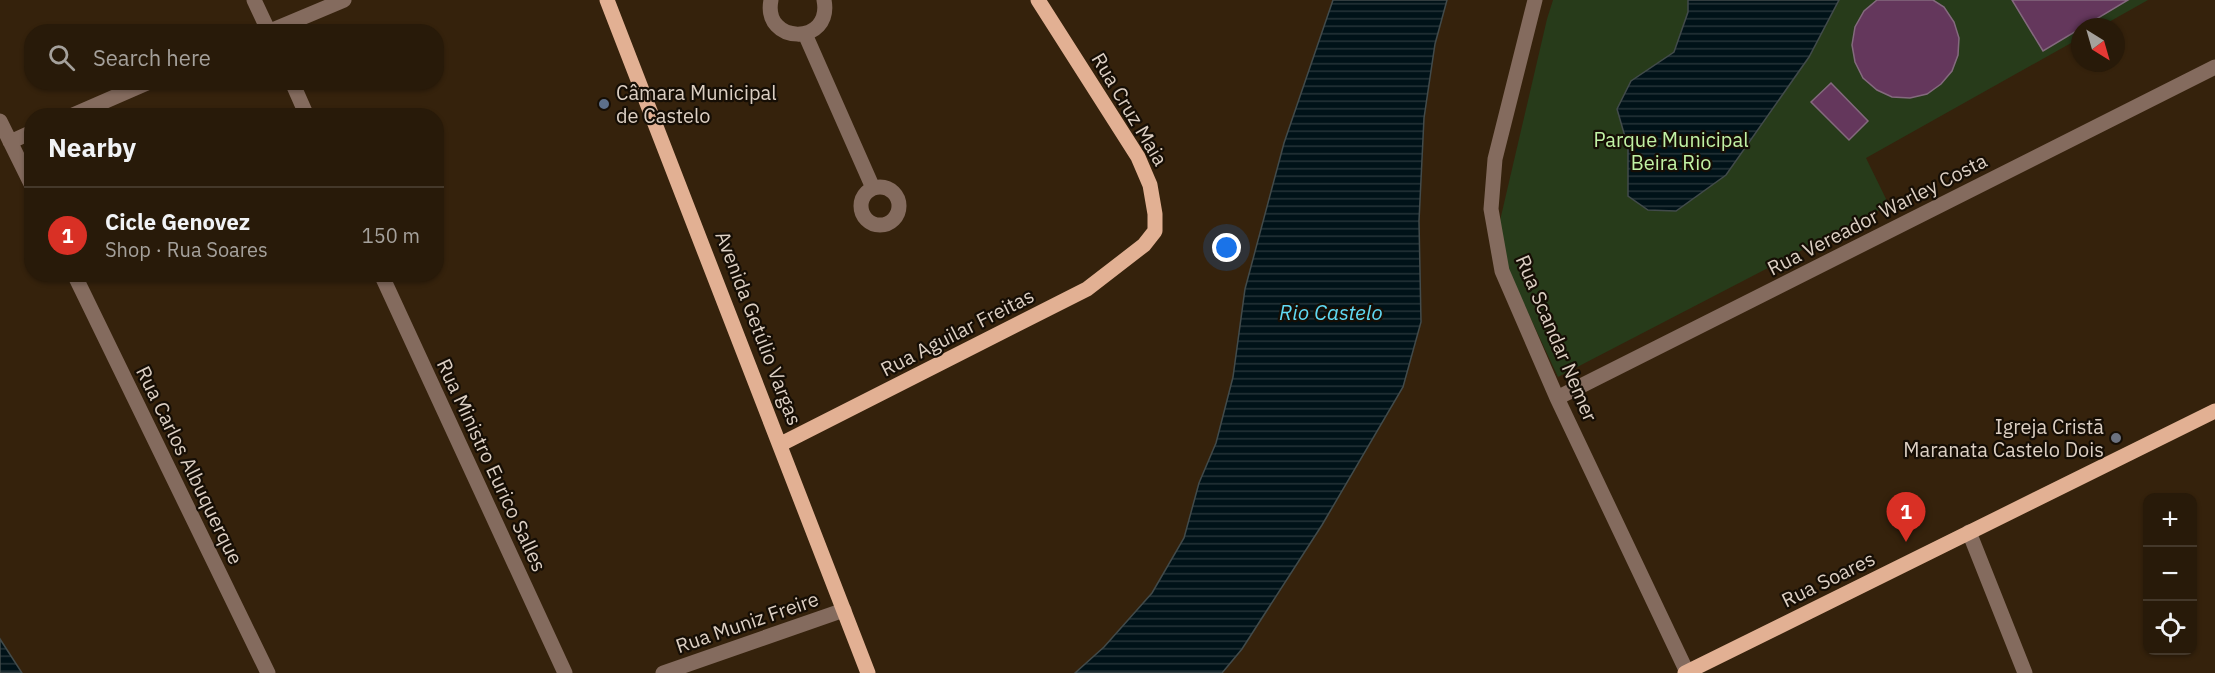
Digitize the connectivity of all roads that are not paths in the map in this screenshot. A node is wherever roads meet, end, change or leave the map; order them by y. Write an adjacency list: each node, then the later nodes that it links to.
1 (254, 0): 8 (street)
2 (344, 0): 9 (street)
3 (608, 0): 26 (main road, Avenida Getúlio Vargas)
4 (771, 0): 10 (street)
5 (825, 0): 10 (street)
6 (1038, 0): 21 (main road, Rua Cruz Maia)
7 (1534, 0): 24 (street, Rua Scandar Nemer)
8 (265, 24)
9 (285, 24)
10 (805, 34): 20 (street)
11 (2215, 67): 24 (street, Rua Vereador Warley Costa)
12 (131, 90): 14 (street)
13 (296, 90): 15 (street)
14 (89, 108)
15 (303, 108)
16 (0, 121): 18 (street)
17 (24, 136): 18 (street)
18 (10, 142): 19 (street)
19 (24, 170)
20 (873, 188)
21 (1144, 245): 26 (main road, Rua Aguilar Freitas)
22 (78, 282): 29 (street, Rua Carlos Albuquerque)
23 (385, 282): 30 (street, Rua Ministro Eurico Salles)
24 (1557, 398): 33 (street, Rua Scandar Nemer)
25 (2215, 411): 27 (main road, Rua Soares)
26 (781, 444): 28 (main road, Avenida Getúlio Vargas)
27 (1969, 532): 33 (main road, Rua Soares); 34 (street)
28 (844, 610): 31 (street, Rua Muniz Freire); 32 (main road, Avenida Getúlio Vargas)
29 (268, 673)
30 (565, 673)
31 (663, 673)
32 (868, 673)
33 (1686, 673)
34 (2025, 673)

